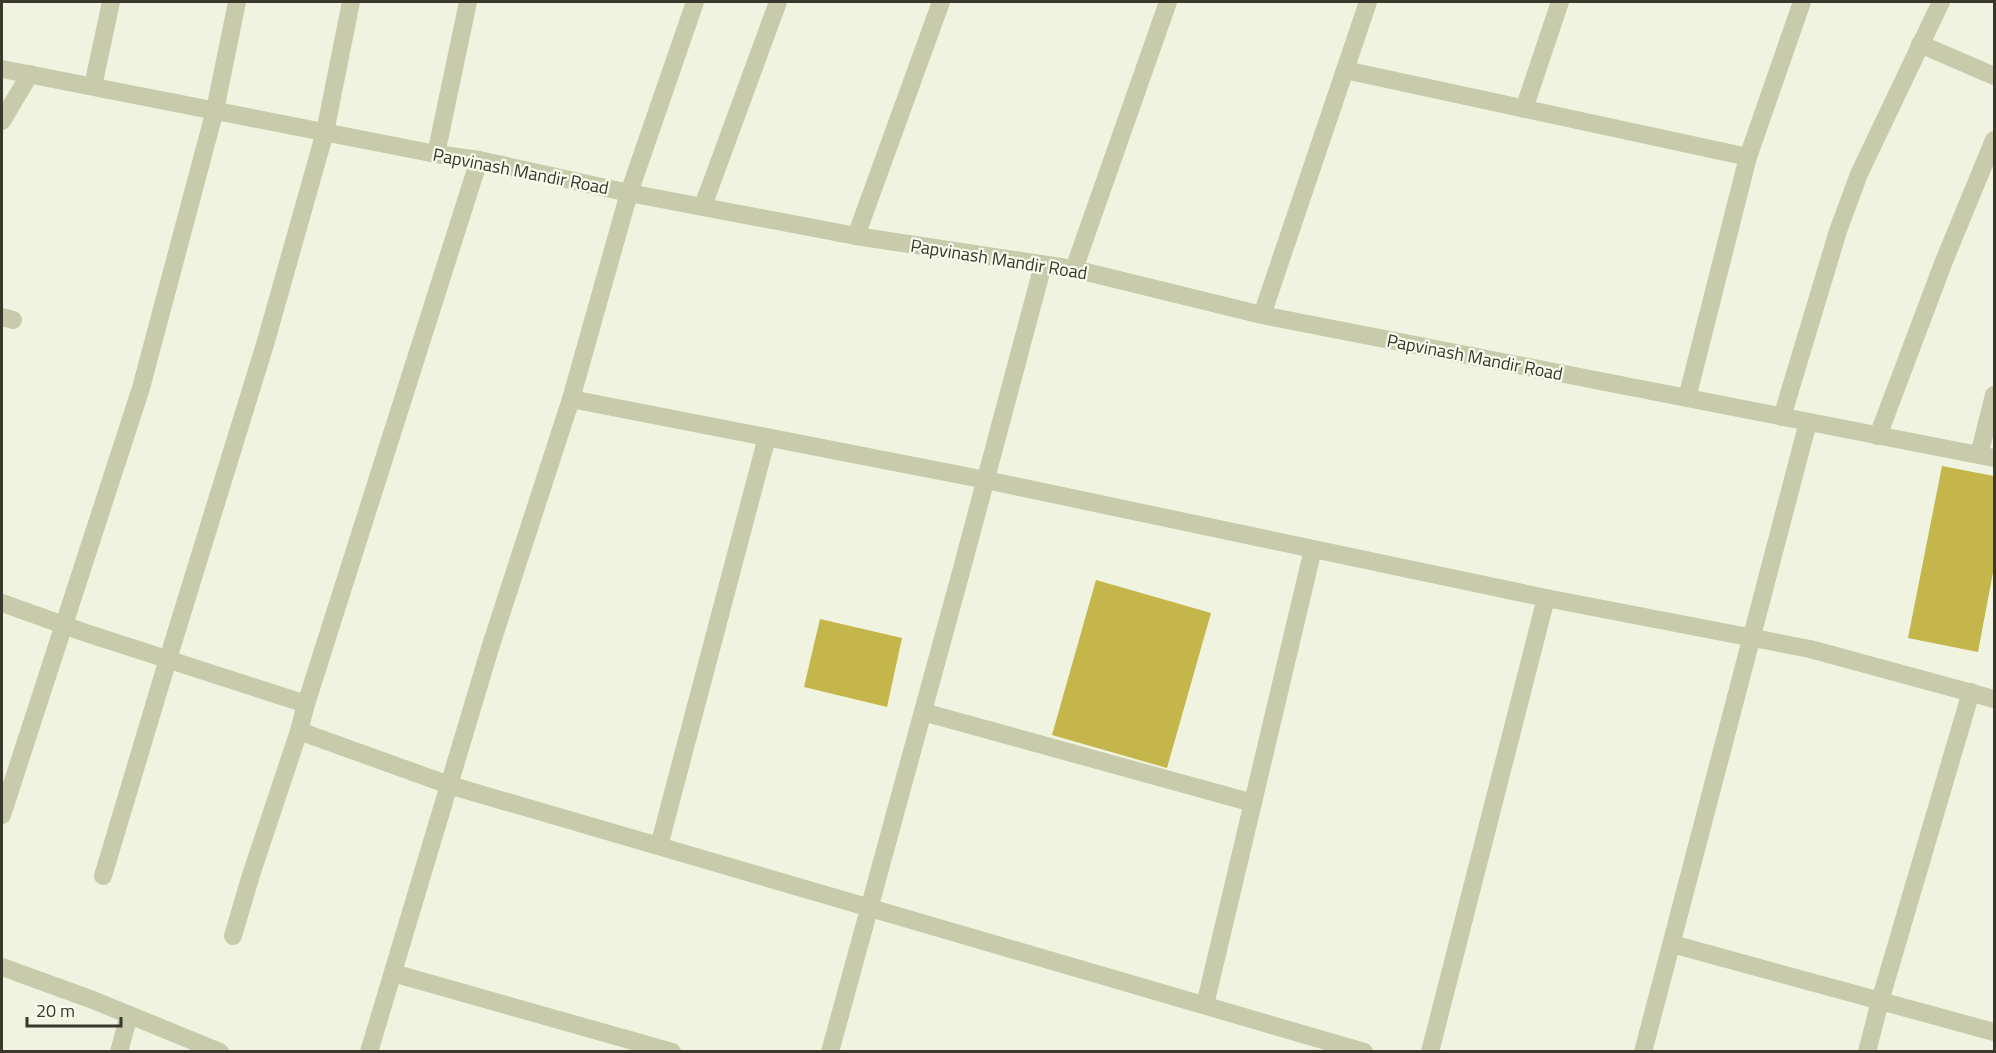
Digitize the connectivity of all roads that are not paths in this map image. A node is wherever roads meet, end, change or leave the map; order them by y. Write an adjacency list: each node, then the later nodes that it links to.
1 (111, 2): 18 (street)
2 (237, 2): 20 (street)
3 (351, 2): 22 (street)
4 (468, 2): 24 (street)
5 (695, 2): 27 (street)
6 (778, 2): 28 (street)
7 (941, 2): 29 (street)
8 (1168, 2): 31 (street)
9 (1368, 2): 15 (street)
10 (1560, 2): 19 (street)
11 (1802, 2): 25 (street)
12 (1941, 2): 13 (street)
13 (1920, 44): 17 (street); 36 (street)
14 (2, 69): 16 (street, Papvinash Mandir Road)
15 (1345, 70): 19 (street); 32 (street)
16 (30, 74): 18 (street, Papvinash Mandir Road); 21 (street)
17 (1995, 76)
18 (93, 87): 20 (street, Papvinash Mandir Road)
19 (1524, 109): 25 (street)
20 (215, 110): 22 (street, Papvinash Mandir Road); 45 (street)
21 (2, 121)
22 (325, 132): 24 (street, Papvinash Mandir Road); 47 (street)
23 (1995, 140): 38 (street)
24 (436, 154): 26 (street, Papvinash Mandir Road)
25 (1749, 157): 35 (street)
26 (479, 160): 27 (street, Papvinash Mandir Road); 50 (street)
27 (629, 193): 28 (street, Papvinash Mandir Road); 34 (street)
28 (703, 206): 29 (street, Papvinash Mandir Road)
29 (856, 236): 30 (street, Papvinash Mandir Road)
30 (1042, 265): 31 (street, Papvinash Mandir Road); 41 (street)
31 (1074, 269): 32 (street, Papvinash Mandir Road)
32 (1262, 315): 35 (street, Papvinash Mandir Road)
33 (1995, 395): 40 (street)
34 (571, 399): 39 (street); 53 (street)
35 (1687, 399): 36 (street, Papvinash Mandir Road)
36 (1782, 417): 37 (street, Papvinash Mandir Road)
37 (1808, 422): 38 (street, Papvinash Mandir Road); 46 (street)
38 (1878, 436): 40 (street, Papvinash Mandir Road)
39 (767, 437): 41 (street); 56 (street)
40 (1987, 457)
41 (986, 480): 42 (street); 51 (street)
42 (1313, 549): 43 (street); 54 (street)
43 (1546, 598): 46 (street); 73 (street)
44 (2, 603): 45 (street)
45 (62, 625): 47 (street); 55 (street)
46 (1752, 638): 48 (street); 60 (street)
47 (168, 660): 50 (street); 57 (street)
48 (1971, 692): 49 (street); 63 (street)
49 (1995, 699)
50 (306, 704): 52 (street)
51 (923, 712): 54 (street); 58 (street)
52 (299, 731): 53 (street); 59 (street)
53 (449, 785): 56 (street); 62 (street)
54 (1253, 803): 64 (street)
55 (2, 815)
56 (659, 846): 58 (street)
57 (103, 876)
58 (870, 907): 64 (street); 71 (street)
59 (233, 936)
60 (1672, 944): 63 (street); 74 (street)
61 (2, 967): 65 (street)
62 (393, 974): 69 (street); 70 (street)
63 (1880, 1001): 66 (street); 75 (street)
64 (1205, 1005): 72 (street)
65 (129, 1015): 67 (street); 68 (street)
66 (1995, 1032)
67 (119, 1052)
68 (220, 1052)
69 (369, 1052)
70 (672, 1052)
71 (830, 1052)
72 (1364, 1052)
73 (1430, 1052)
74 (1643, 1052)
75 (1867, 1052)

